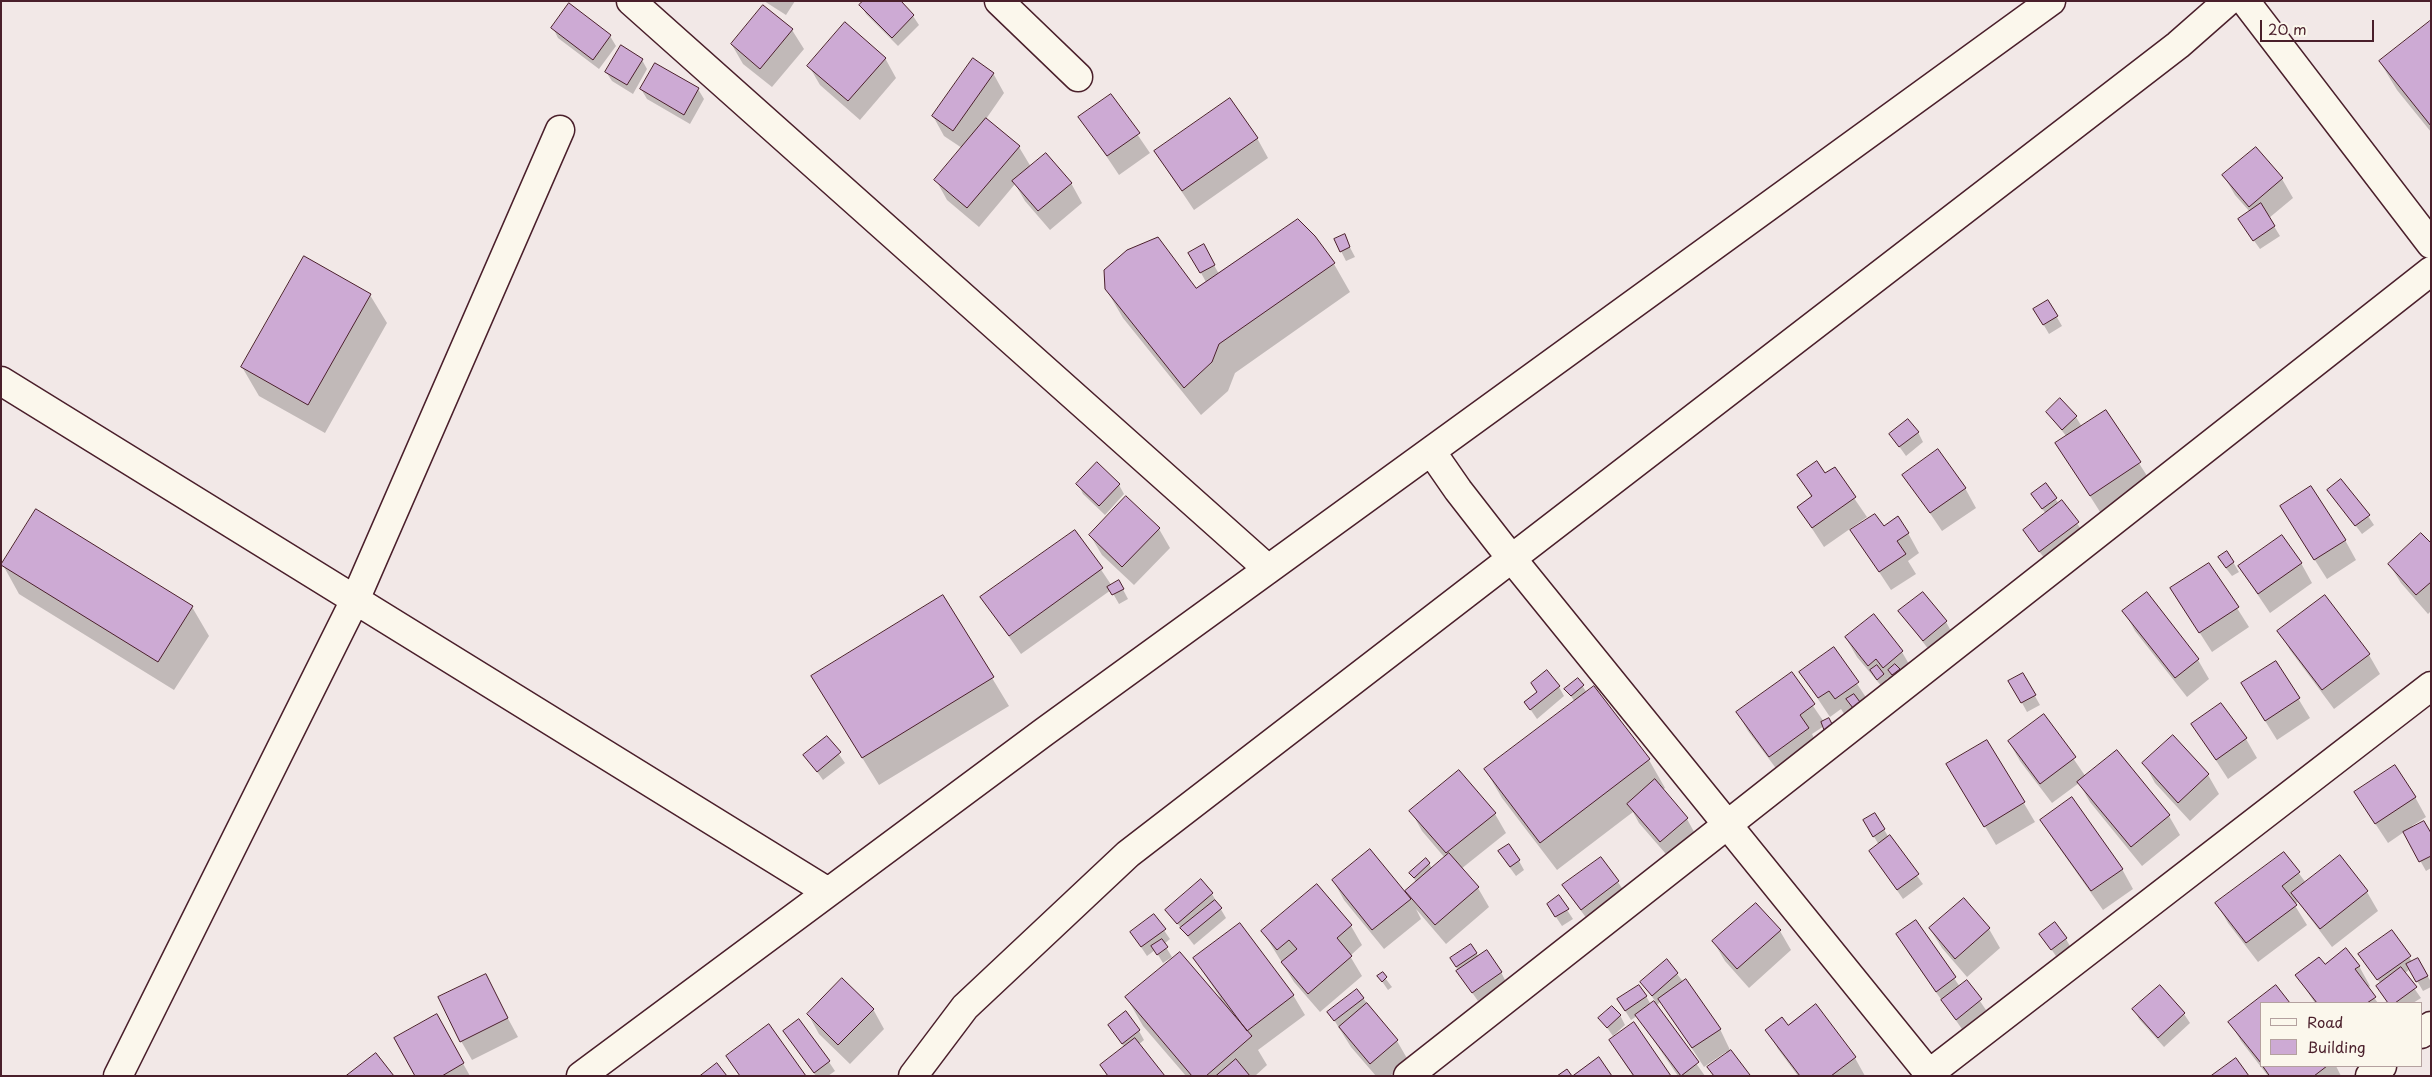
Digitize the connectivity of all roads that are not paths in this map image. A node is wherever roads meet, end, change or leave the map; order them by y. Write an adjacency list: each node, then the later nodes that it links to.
1 (631, 1): 13 (street)
2 (999, 1): 6 (street)
3 (2051, 1): 11 (street)
4 (2228, 1): 12 (street)
5 (2245, 1): 8 (street)
6 (1078, 77)
7 (560, 130): 14 (street)
8 (2431, 244)
9 (2431, 271): 16 (street)
10 (1, 382): 14 (street)
11 (1431, 451): 12 (street); 13 (street)
12 (1506, 551): 16 (street); 22 (street)
13 (1268, 570): 17 (street)
14 (355, 600): 17 (street); 20 (street)
15 (2431, 686): 19 (street)
16 (1726, 824): 19 (street); 23 (street)
17 (828, 892): 21 (street)
18 (2381, 1067): 24 (street)
19 (1929, 1075)
20 (118, 1076)
21 (581, 1076)
22 (913, 1076)
23 (1408, 1076)
24 (2370, 1076)

